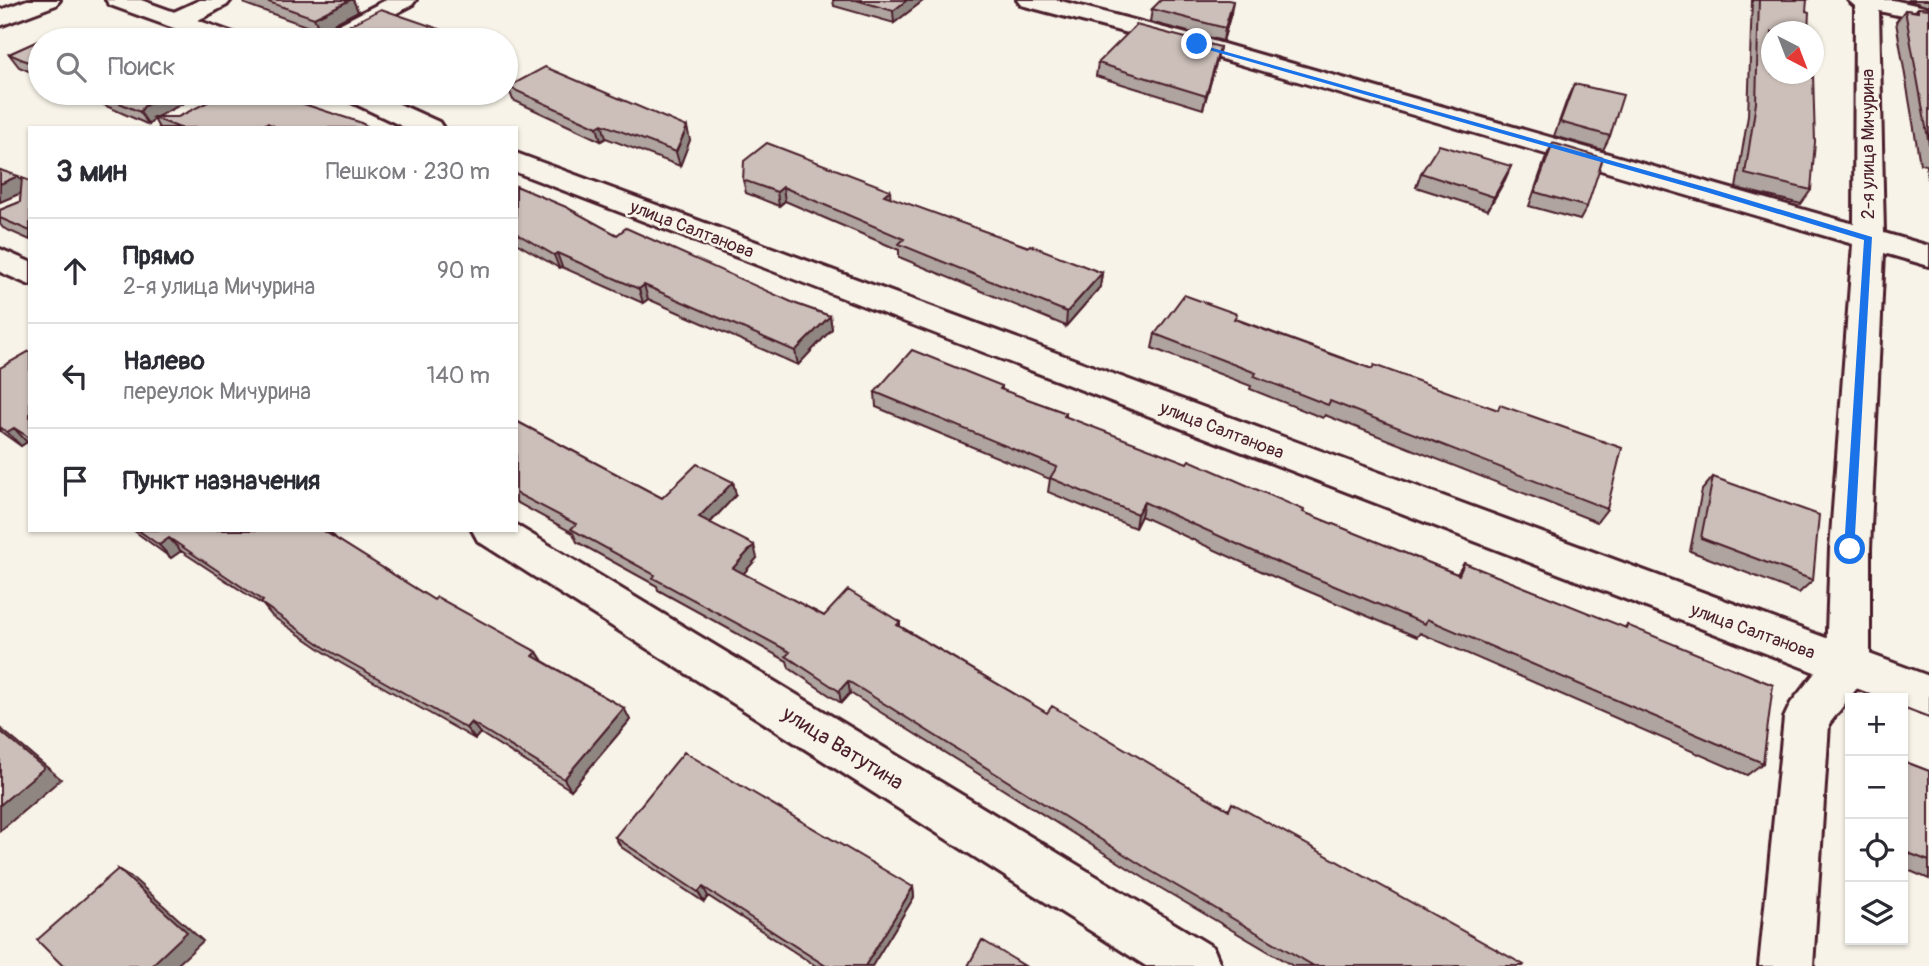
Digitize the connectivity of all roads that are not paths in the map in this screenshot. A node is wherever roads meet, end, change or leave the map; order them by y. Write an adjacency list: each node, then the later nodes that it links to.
1 (48, 0): 8 (street)
2 (118, 0): 9 (street)
3 (219, 0): 9 (street)
4 (404, 0): 11 (street)
5 (1029, 0): 15 (street)
6 (1865, 1): 7 (street); 15 (street, 2-я улица Мичурина)
7 (1929, 15)
8 (0, 19)
9 (176, 20): 10 (street)
10 (198, 28)
11 (350, 28)
12 (380, 105): 13 (street)
13 (425, 126)
14 (518, 163): 20 (street, улица Салтанова)
15 (1869, 239): 16 (street); 20 (street, 2-я улица Мичурина)
16 (1929, 256)
17 (0, 259): 18 (street)
18 (28, 274)
19 (495, 532): 22 (street, улица Ватутина)
20 (1847, 665): 21 (street, улица Салтанова); 23 (street)
21 (1929, 696)
22 (1194, 966)
23 (1786, 966)

